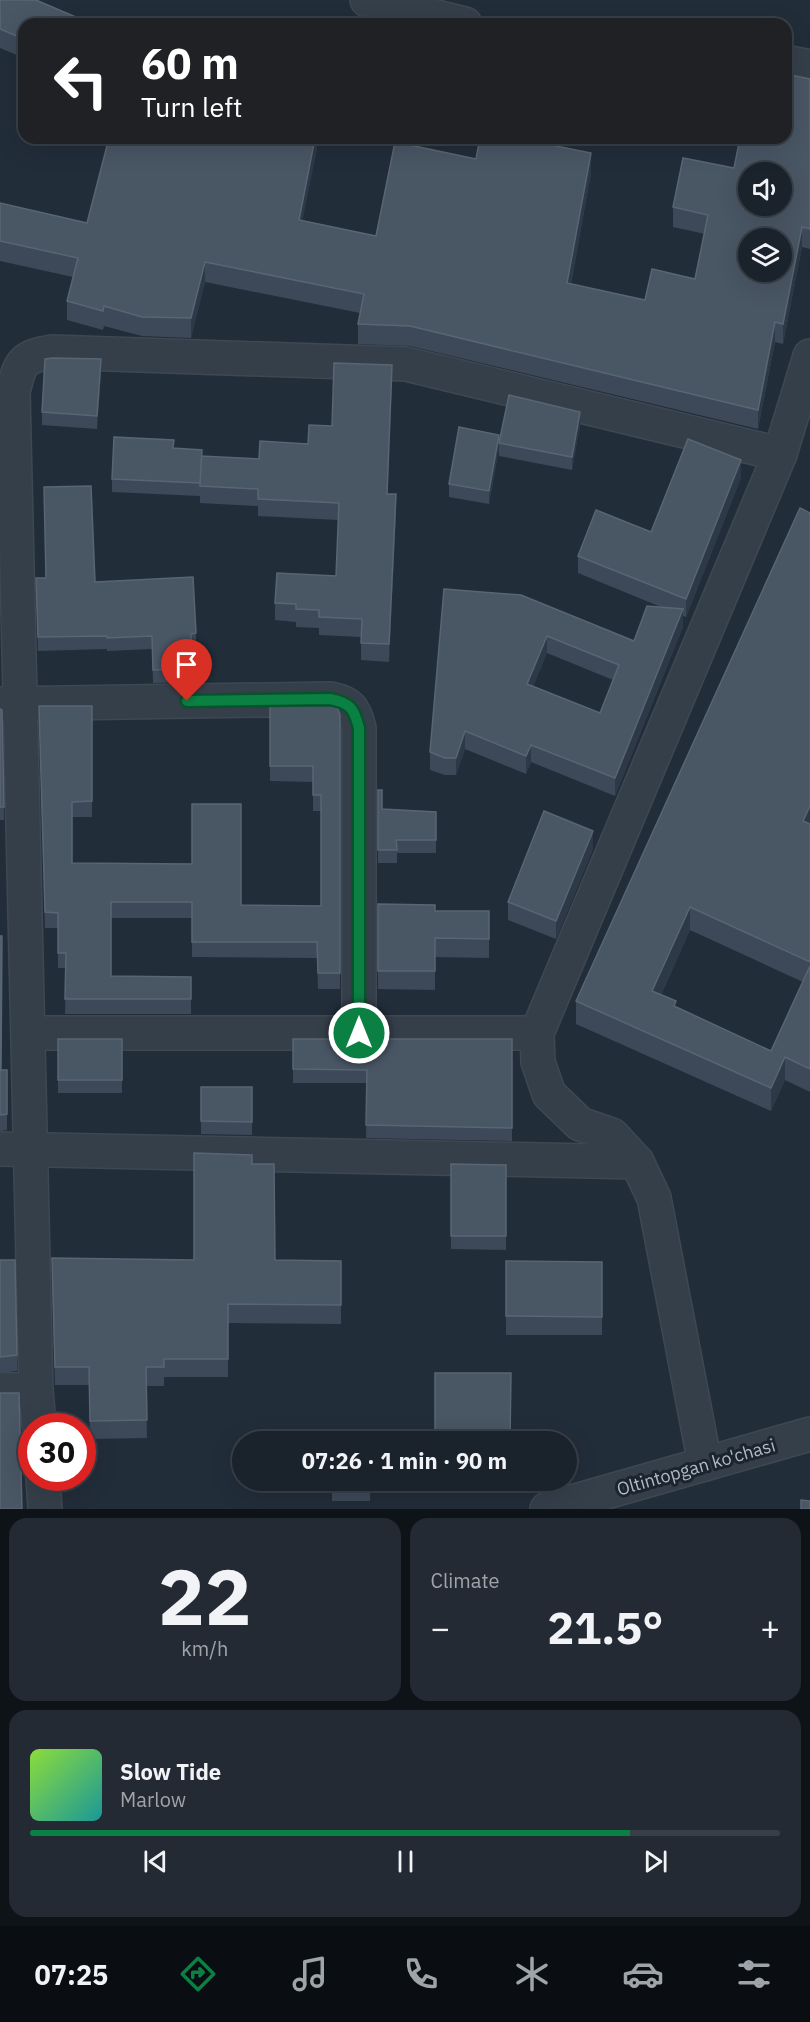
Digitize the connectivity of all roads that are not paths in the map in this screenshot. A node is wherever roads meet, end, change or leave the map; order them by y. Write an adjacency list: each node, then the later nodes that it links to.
1 (367, 0): 2 (street)
2 (440, 18)
3 (792, 63): 4 (street)
4 (810, 67)
5 (810, 356): 6 (street)
6 (780, 454): 7 (street); 12 (street)
7 (7, 468): 8 (street)
8 (10, 704): 9 (street); 11 (street)
9 (13, 925): 10 (street)
10 (28, 1033): 11 (street); 13 (street)
11 (359, 1033): 12 (street)
12 (537, 1033): 14 (street)
13 (16, 1149): 14 (street); 16 (street)
14 (637, 1162): 19 (street)
15 (0, 1390): 16 (street)
16 (36, 1390): 17 (street)
17 (38, 1413)
18 (810, 1434): 19 (street, Oltintopgan ko'chasi)
19 (705, 1464): 21 (street, Oltintopgan ko'chasi)
20 (44, 1491): 22 (street)
21 (566, 1506)
22 (45, 1509)

